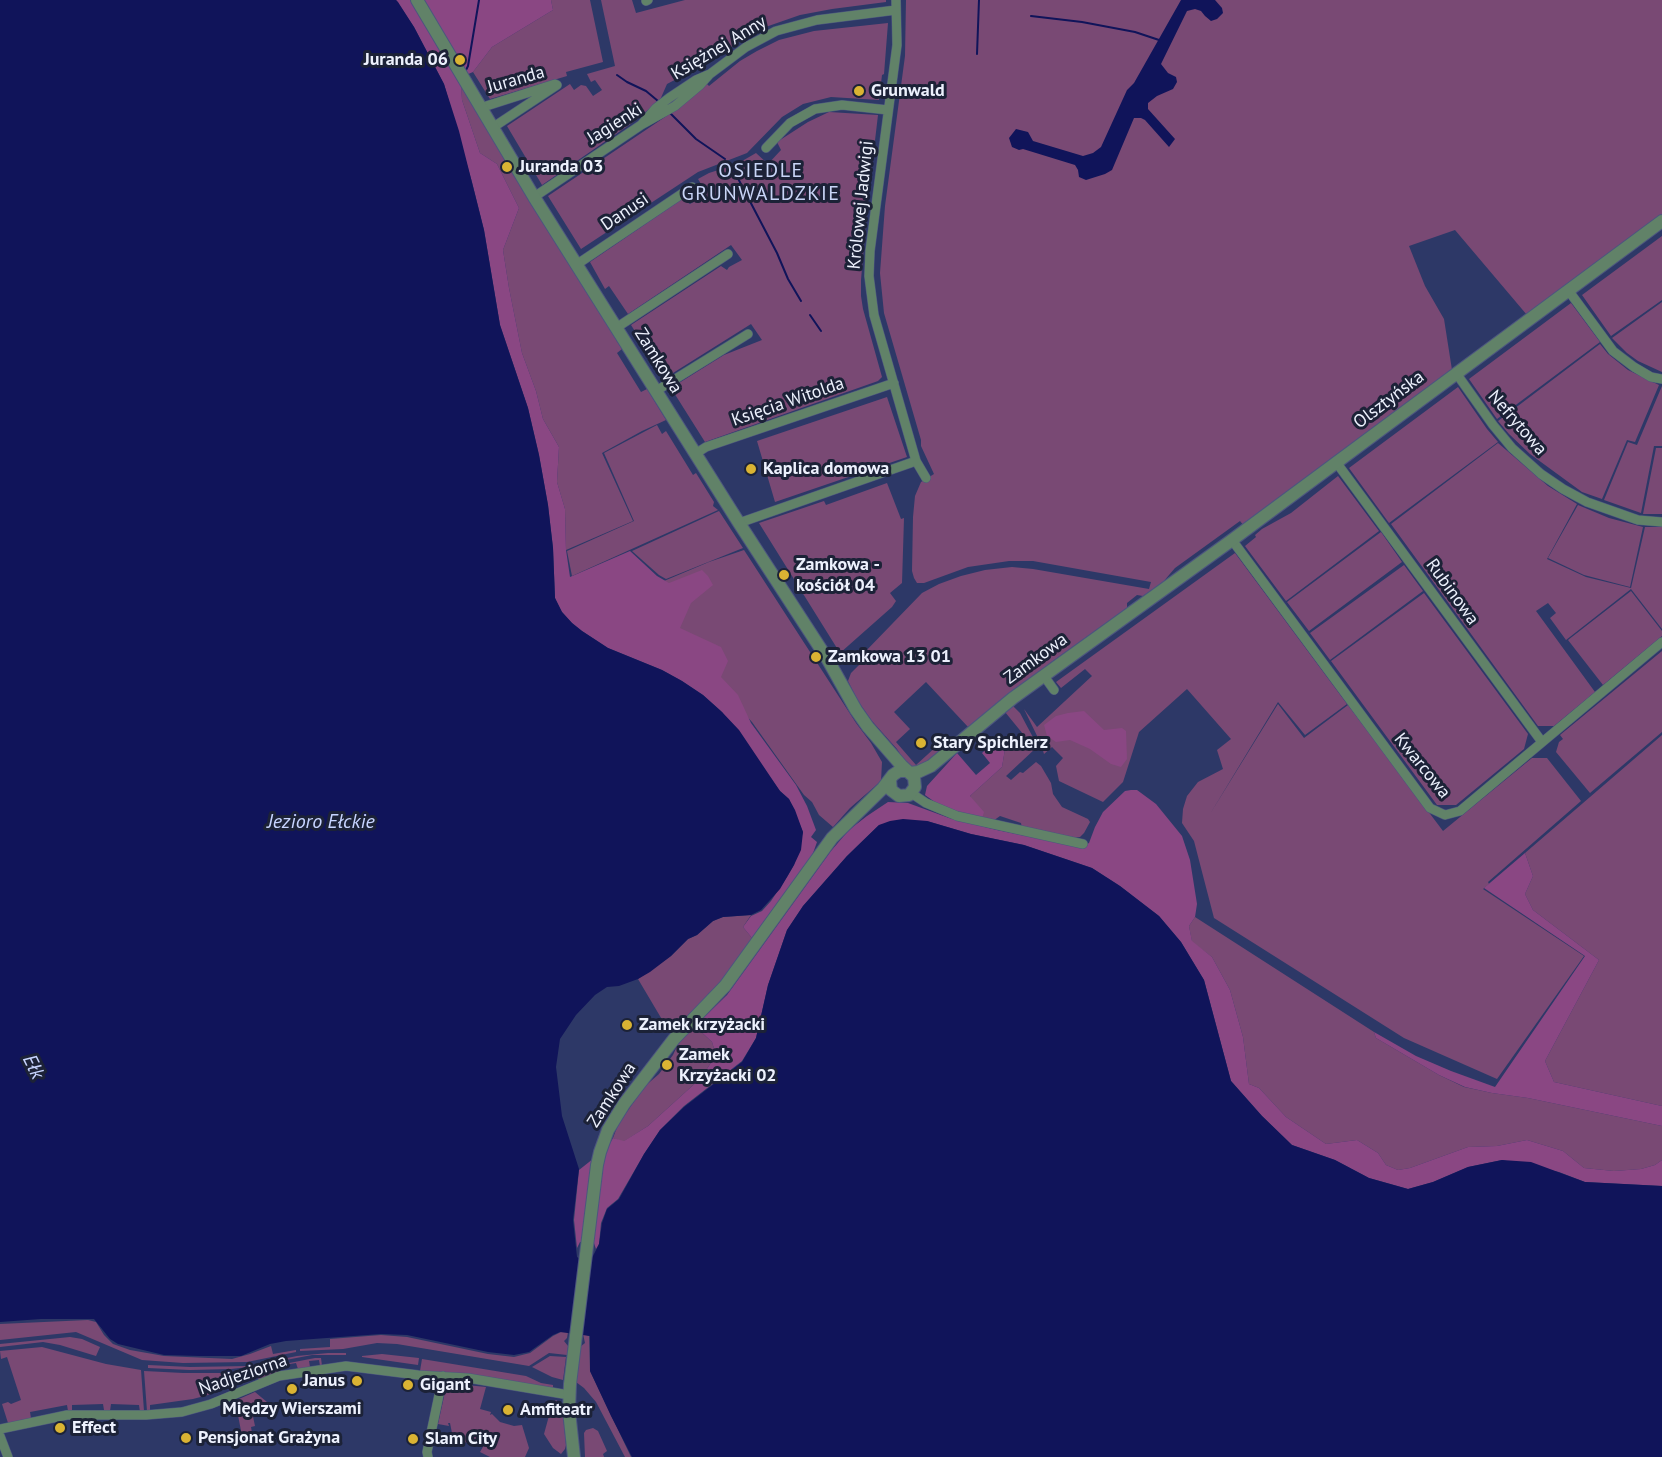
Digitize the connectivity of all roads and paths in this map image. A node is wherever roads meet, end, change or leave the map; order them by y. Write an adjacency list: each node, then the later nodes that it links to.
1 (417, 0): 5 (street, Zamkowa)
2 (896, 0): 3 (street, Królowej Jadwigi)
3 (896, 10): 4 (street, Księżnej Anny); 6 (street, Królowej Jadwigi)
4 (710, 74): 10 (street, Jagienki)
5 (480, 108): 7 (street, Zamkowa); 7 (street, Juranda)
6 (888, 110): 8 (street); 19 (street, Królowej Jadwigi)
7 (492, 128): 10 (street, Zamkowa)
8 (766, 148)
9 (692, 187): 13 (street, Danusi)
10 (534, 198): 13 (street, Zamkowa)
11 (1662, 221): 14 (street, Olsztyńska)
12 (728, 254): 15 (street)
13 (576, 265): 15 (street, Zamkowa)
14 (1568, 290): 17 (street, Olsztyńska); 18 (street)
15 (616, 328): 20 (street, Zamkowa)
16 (748, 334): 20 (street)
17 (1456, 373): 23 (street, Olsztyńska); 25 (street, Nefrytowa)
18 (1662, 380)
19 (894, 383): 21 (street, Księcia Witolda); 22 (street, Królowej Jadwigi)
20 (656, 391): 21 (street, Zamkowa)
21 (695, 454): 26 (street, Zamkowa)
22 (916, 461): 24 (street, Królowej Jadwigi); 26 (street)
23 (1336, 462): 27 (street, Olsztyńska); 33 (street, Rubinowa)
24 (926, 478)
25 (1662, 522)
26 (739, 523): 32 (street, Zamkowa)
27 (1232, 540): 28 (street, Olsztyńska); 33 (street, Kwarcowa)
28 (1135, 604): 30 (street, Zamkowa)
29 (1662, 642): 33 (street, Kwarcowa)
30 (1044, 676): 31 (street); 34 (street, Zamkowa)
31 (1054, 690)
32 (876, 736): 35 (street, Zamkowa); 36 (street, Zamkowa)
33 (1542, 742)
34 (958, 743): 35 (street, Zamkowa); 37 (street, Zamkowa)
35 (909, 772): 36 (street); 37 (street)
36 (891, 777): 38 (street); 39 (street, Zamkowa)
37 (913, 790): 38 (street); 40 (street)
38 (896, 795): 39 (street, Zamkowa)
39 (849, 820): 42 (street, Zamkowa)
40 (1083, 844)
41 (443, 1376): 42 (street, Nadjeziorna); 43 (street, Nadjeziorna); 46 (street)
42 (569, 1395): 47 (street, Zamkowa)
43 (0, 1429)
44 (0, 1436): 45 (street)
45 (4, 1455)
46 (428, 1457)
47 (574, 1457)

